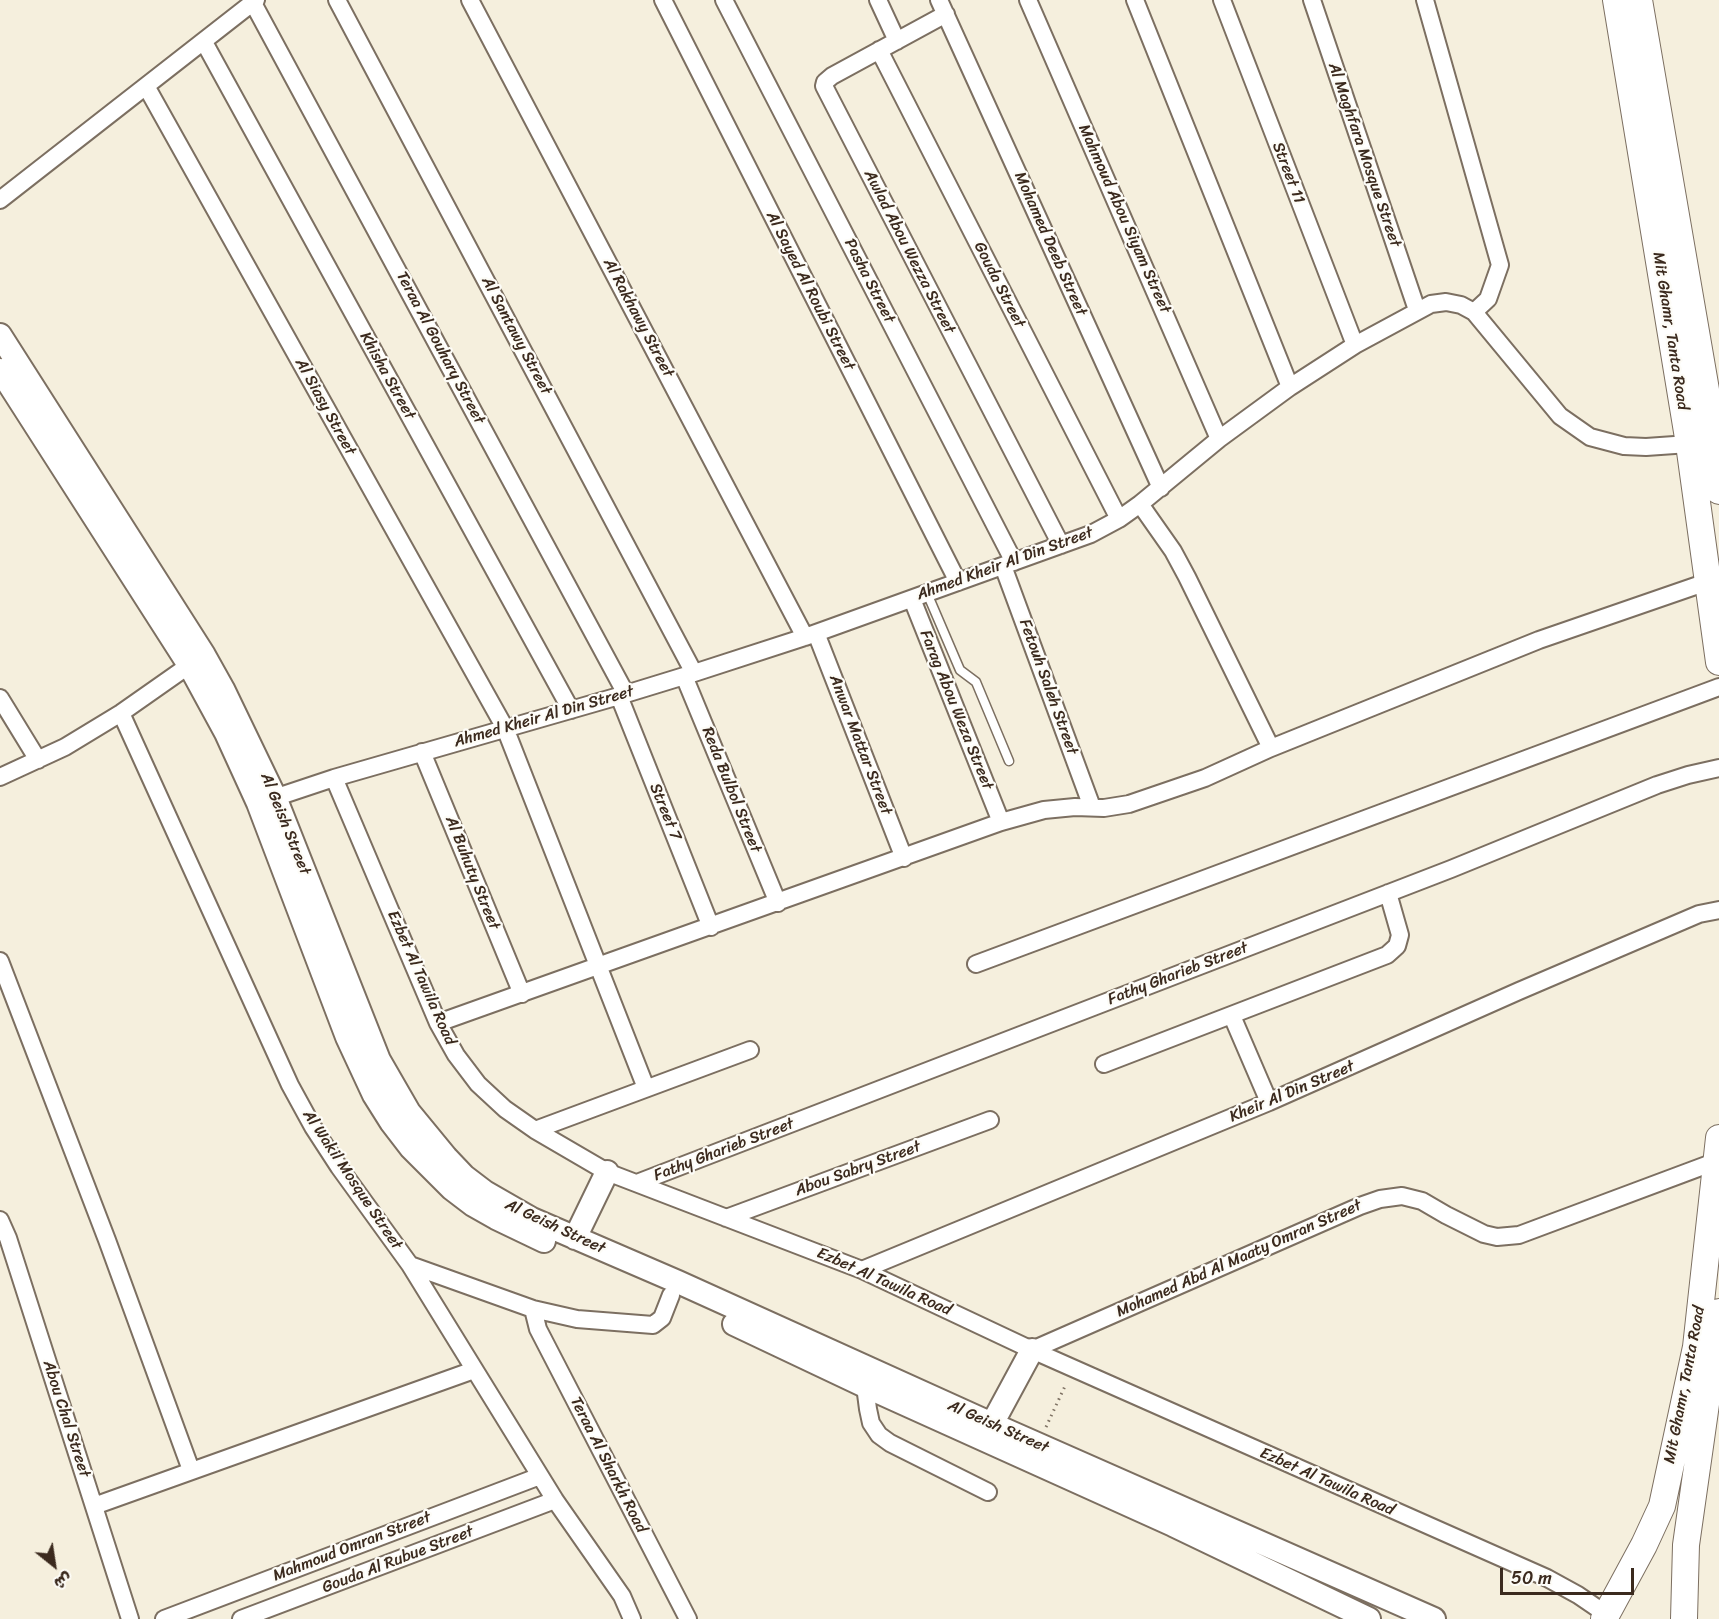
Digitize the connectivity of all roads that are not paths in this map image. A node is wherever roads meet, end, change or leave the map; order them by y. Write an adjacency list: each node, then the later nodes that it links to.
1 (337, 0): 41 (street, Al Santawy Street)
2 (470, 0): 38 (street, Al Rakhawy Street)
3 (663, 0): 35 (street, Al Sayed Al Roubi Street)
4 (724, 0): 34 (street, Pasha Street)
5 (878, 0): 15 (street)
6 (1028, 0): 27 (street, Mahmoud Abou Siyam Street)
7 (1135, 0): 25 (street)
8 (1222, 0): 23 (street, Street 11)
9 (1312, 0): 20 (street, Al Maghfara Mosque Street)
10 (1425, 0): 21 (street)
11 (1616, 0): 26 (main road, Mit Ghamr, Tanta Road)
12 (1639, 0): 26 (main road, Mit Ghamr, Tanta Road)
13 (255, 1): 16 (street); 43 (street, Teraa Al Gouhary Street)
14 (943, 7): 15 (street, Awlad Abou Wezza Street); 29 (street, Mohamed Deeb Street)
15 (897, 40): 17 (street, Awlad Abou Wezza Street)
16 (204, 42): 18 (street); 45 (street, Khisha Street)
17 (879, 50): 32 (street, Gouda Street); 33 (street, Awlad Abou Wezza Street)
18 (146, 86): 19 (street); 47 (street, Al Siasy Street)
19 (0, 200)
20 (1418, 310): 21 (street, Ahmed Kheir Al Din Street); 23 (street, Ahmed Kheir Al Din Street)
21 (1474, 312): 28 (street)
22 (0, 335): 39 (main road, Al Geish Street)
23 (1354, 345): 25 (street, Ahmed Kheir Al Din Street)
24 (0, 370): 39 (main road, Al Geish Street)
25 (1290, 387): 27 (street, Ahmed Kheir Al Din Street)
26 (1708, 405): 28 (main road, Mit Ghamr, Tanta Road); 30 (main road, Mit Ghamr, Tanta Road)
27 (1219, 439): 29 (street, Ahmed Kheir Al Din Street)
28 (1689, 444): 36 (main road, Mit Ghamr, Tanta Road)
29 (1161, 488): 31 (street, Ahmed Kheir Al Din Street)
30 (1719, 491)
31 (1140, 504): 32 (street, Ahmed Kheir Al Din Street); 48 (street)
32 (1119, 519): 33 (street, Ahmed Kheir Al Din Street)
33 (1061, 545): 34 (street, Ahmed Kheir Al Din Street)
34 (1009, 564): 35 (street, Ahmed Kheir Al Din Street); 56 (street, Fetouh Saleh Street)
35 (958, 582): 37 (street, Ahmed Kheir Al Din Street)
36 (1707, 582): 40 (main road, Mit Ghamr, Tanta Road); 48 (street)
37 (919, 596): 38 (street, Ahmed Kheir Al Din Street); 51 (lane); 57 (street, Farag Abou Weza Street)
38 (811, 635): 41 (street, Ahmed Kheir Al Din Street); 58 (street, Anwar Mattar Street)
39 (196, 660): 46 (street); 55 (main road, Al Geish Street)
40 (1719, 662)
41 (689, 674): 43 (street, Ahmed Kheir Al Din Street); 60 (street, Reda Bulbol Street)
42 (1719, 687): 64 (street)
43 (622, 695): 45 (street, Ahmed Kheir Al Din Street); 62 (street, Street 7)
44 (0, 698): 50 (street)
45 (571, 710): 47 (street, Ahmed Kheir Al Din Street)
46 (121, 713): 50 (street); 82 (street, Al Wakil Mosque Street)
47 (505, 728): 49 (street, Ahmed Kheir Al Din Street); 65 (street, Al Siasy Street)
48 (1270, 748): 56 (street)
49 (422, 752): 54 (street, Ahmed Kheir Al Din Street); 66 (street, Al Buhuty Street)
50 (38, 760): 53 (street)
51 (1009, 761)
52 (1719, 768): 59 (street, Fathy Gharieb Street)
53 (0, 777)
54 (334, 778): 55 (street, Ahmed Kheir Al Din Street); 68 (street, Ezbet Al Tawila Road)
55 (267, 800): 76 (main road, Al Geish Street)
56 (1092, 807): 57 (street)
57 (1001, 822): 58 (street)
58 (904, 858): 60 (street)
59 (1388, 893): 67 (street); 78 (street, Fathy Gharieb Street)
60 (777, 903): 62 (street)
61 (1719, 910): 72 (street, Kheir Al Din Street)
62 (711, 927): 65 (street)
63 (0, 961): 91 (street)
64 (976, 964)
65 (598, 967): 66 (street); 71 (street, Al Siasy Street)
66 (522, 994): 68 (street)
67 (1232, 1016): 70 (street); 72 (street)
68 (438, 1023): 74 (street, Ezbet Al Tawila Road)
69 (750, 1050): 71 (street)
70 (1104, 1064)
71 (646, 1088): 74 (street)
72 (1269, 1102): 83 (street, Kheir Al Din Street)
73 (990, 1120): 79 (street, Abou Sabry Street)
74 (535, 1130): 77 (street, Ezbet Al Tawila Road)
75 (1718, 1150): 87 (street, Mohamed Abd Al Maaty Omran Street); 96 (main road, Mit Ghamr, Tanta Road)
76 (439, 1164): 81 (main road, Al Geish Street); 84 (main road, Al Geish Street)
77 (607, 1172): 78 (street, Ezbet Al Tawila Road); 81 (main road)
78 (637, 1183): 79 (street, Ezbet Al Tawila Road)
79 (726, 1218): 83 (street, Ezbet Al Tawila Road)
80 (0, 1220): 95 (street, Abou Chal Street)
81 (575, 1238): 89 (main road, Al Geish Street)
82 (410, 1265): 85 (street); 88 (street, Al Wakil Mosque Street)
83 (862, 1270): 87 (street, Ezbet Al Tawila Road)
84 (671, 1295): 85 (street); 89 (main road, Al Geish Street)
85 (533, 1309): 101 (street, Teraa Al Sharkh Road)
86 (1719, 1312): 104 (main road, Mit Ghamr, Tanta Road)
87 (1032, 1350): 90 (main road); 96 (street, Ezbet Al Tawila Road)
88 (474, 1370): 91 (street); 92 (street, Al Wakil Mosque Street)
89 (866, 1377): 90 (main road, Al Geish Street); 93 (street); 102 (main road, Al Geish Street)
90 (992, 1424): 103 (main road, Al Geish Street)
91 (191, 1470): 95 (street)
92 (540, 1476): 94 (street, Al Wakil Mosque Street); 98 (street, Mahmoud Omran Street)
93 (988, 1492)
94 (555, 1500): 99 (street, Gouda Al Rubue Street); 100 (street, Al Wakil Mosque Street)
95 (94, 1506): 97 (street, Abou Chal Street)
96 (1605, 1617)
97 (130, 1619)
98 (165, 1619)
99 (242, 1619)
100 (632, 1619)
101 (688, 1619)
102 (1369, 1619)
103 (1434, 1619)
104 (1684, 1619)

